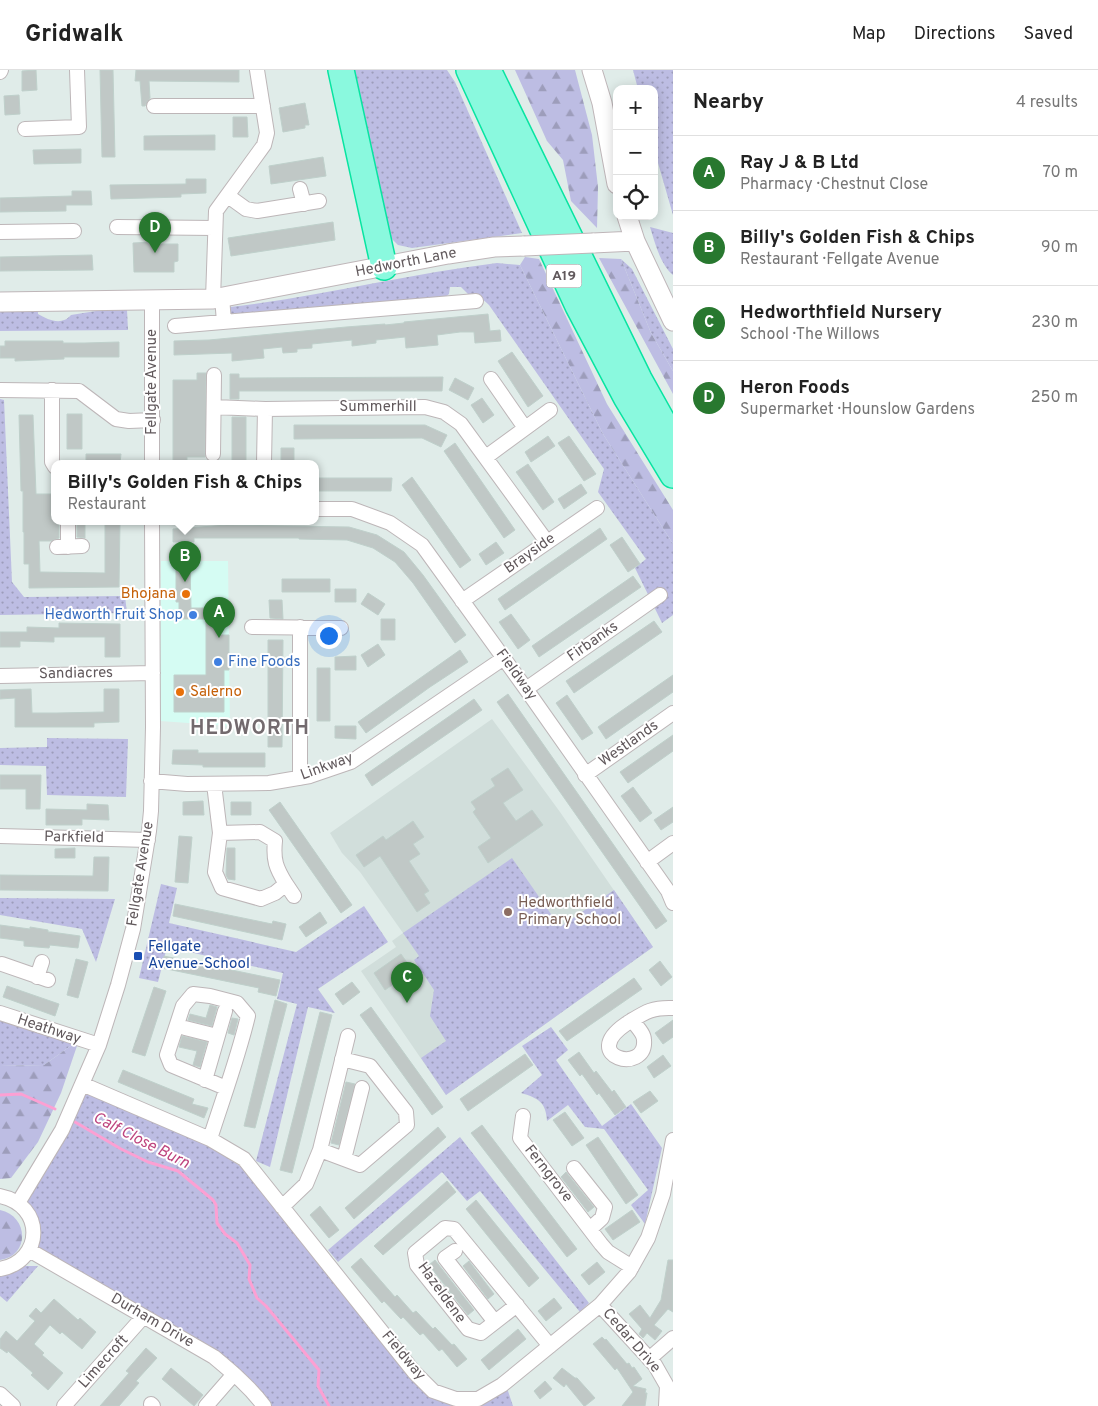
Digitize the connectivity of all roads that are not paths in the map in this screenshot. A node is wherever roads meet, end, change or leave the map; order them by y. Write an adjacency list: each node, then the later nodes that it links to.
1 (77, 70): 9 (street)
2 (257, 70): 8 (street)
3 (341, 70): 22 (highway)
4 (458, 70): 11 (highway)
5 (483, 70): 11 (highway, A19); 39 (highway, A19)
6 (592, 70): 10 (street)
7 (154, 106): 8 (street)
8 (263, 106): 13 (street)
9 (25, 129)
10 (615, 175)
11 (516, 176): 45 (highway, A19)
12 (300, 189): 15 (street)
13 (228, 196): 15 (street); 18 (street)
14 (319, 201): 15 (street)
15 (304, 204)
16 (628, 220): 21 (street)
17 (117, 228): 18 (street)
18 (215, 228): 23 (street)
19 (74, 230): 20 (street)
20 (0, 232)
21 (635, 242): 22 (street, Hedworth Lane, bridge); 27 (street)
22 (384, 267): 23 (street, Hedworth Lane)
23 (217, 298): 24 (street, Hedworth Lane); 28 (street)
24 (152, 300): 26 (street, Hedworth Lane); 37 (street, Fellgate Avenue)
25 (476, 301): 28 (street)
26 (0, 302)
27 (671, 312)
28 (224, 322): 29 (street)
29 (176, 326)
30 (214, 375): 34 (street)
31 (491, 379): 38 (street)
32 (0, 390): 33 (street)
33 (52, 390): 37 (street); 42 (street)
34 (214, 407): 35 (street, Summerhill); 40 (street)
35 (265, 408): 41 (street, Summerhill); 44 (street)
36 (550, 410): 38 (street)
37 (153, 420): 43 (street, Fellgate Avenue)
38 (525, 428): 41 (street)
39 (673, 440)
40 (213, 454)
41 (486, 457): 50 (street, Summerhill)
42 (52, 460)
43 (152, 460)
44 (264, 460)
45 (673, 475)
46 (597, 508): 50 (street, Brayside)
47 (319, 509): 53 (street, Fieldway)
48 (68, 525): 51 (street)
49 (152, 525): 58 (street, Fellgate Avenue)
50 (547, 542): 53 (street, Brayside)
51 (69, 547)
52 (659, 594): 60 (street, Firbanks)
53 (462, 601): 57 (street, Fieldway)
54 (252, 627): 55 (street)
55 (300, 627): 56 (street); 63 (street)
56 (341, 627)
57 (504, 658): 60 (street, Fieldway); 63 (street, Linkway)
58 (153, 673): 59 (street, Sandiacres); 64 (street, Fellgate Avenue)
59 (0, 676)
60 (526, 689): 62 (street, Fieldway)
61 (673, 713): 62 (street, Westlands)
62 (585, 774): 70 (street, Fieldway)
63 (300, 778): 65 (street, Linkway)
64 (151, 781): 65 (street, Linkway); 68 (street, Fellgate Avenue)
65 (214, 784): 66 (street)
66 (220, 833): 71 (street); 71 (street)
67 (0, 836): 68 (street, Parkfield)
68 (148, 840): 83 (street, Fellgate Avenue)
69 (673, 843): 70 (street)
70 (647, 862): 73 (street, Fieldway)
71 (286, 884): 72 (street)
72 (294, 896)
73 (673, 903)
74 (42, 962): 75 (street)
75 (1, 966)
76 (673, 1008): 79 (street)
77 (225, 1011): 81 (street)
78 (0, 1013): 83 (street, Heathway)
79 (632, 1020)
80 (185, 1028): 81 (street)
81 (217, 1036): 85 (street)
82 (348, 1036): 84 (street)
83 (99, 1045): 86 (street, Fellgate Avenue)
84 (342, 1059): 92 (street); 93 (street)
85 (205, 1080): 87 (street); 87 (street)
86 (82, 1084): 90 (street, Fieldway); 96 (street, Fellgate Avenue)
87 (226, 1088): 90 (street)
88 (362, 1088): 93 (street)
89 (522, 1116): 98 (street, Ferngrove)
90 (210, 1139): 97 (street, Fieldway)
91 (673, 1140): 101 (street, Fieldway)
92 (320, 1150): 93 (street); 97 (street)
93 (344, 1159)
94 (574, 1168): 98 (street, Ferngrove)
95 (0, 1196): 96 (street)
96 (18, 1202): 99 (street)
97 (282, 1207): 108 (street, Fieldway)
98 (590, 1229): 101 (street, Ferngrove)
99 (29, 1250): 102 (street); 105 (street, Durham Drive)
100 (455, 1251): 106 (street, Hazeldene)
101 (632, 1267): 104 (street, Fieldway)
102 (0, 1269)
103 (517, 1305): 106 (street, Hazeldene); 106 (street, Hazeldene); 108 (street, Hazeldene)
104 (600, 1306): 108 (street, Fieldway); 109 (street, Cedar Drive)
105 (143, 1317): 110 (street, Durham Drive); 111 (street, Limecroft)
106 (495, 1322)
107 (673, 1338): 109 (street)
108 (550, 1346)
109 (649, 1359): 114 (street, Cedar Drive)
110 (234, 1374): 112 (street); 113 (street, Durham Drive)
111 (64, 1406)
112 (206, 1406)
113 (264, 1406)
114 (666, 1406)

